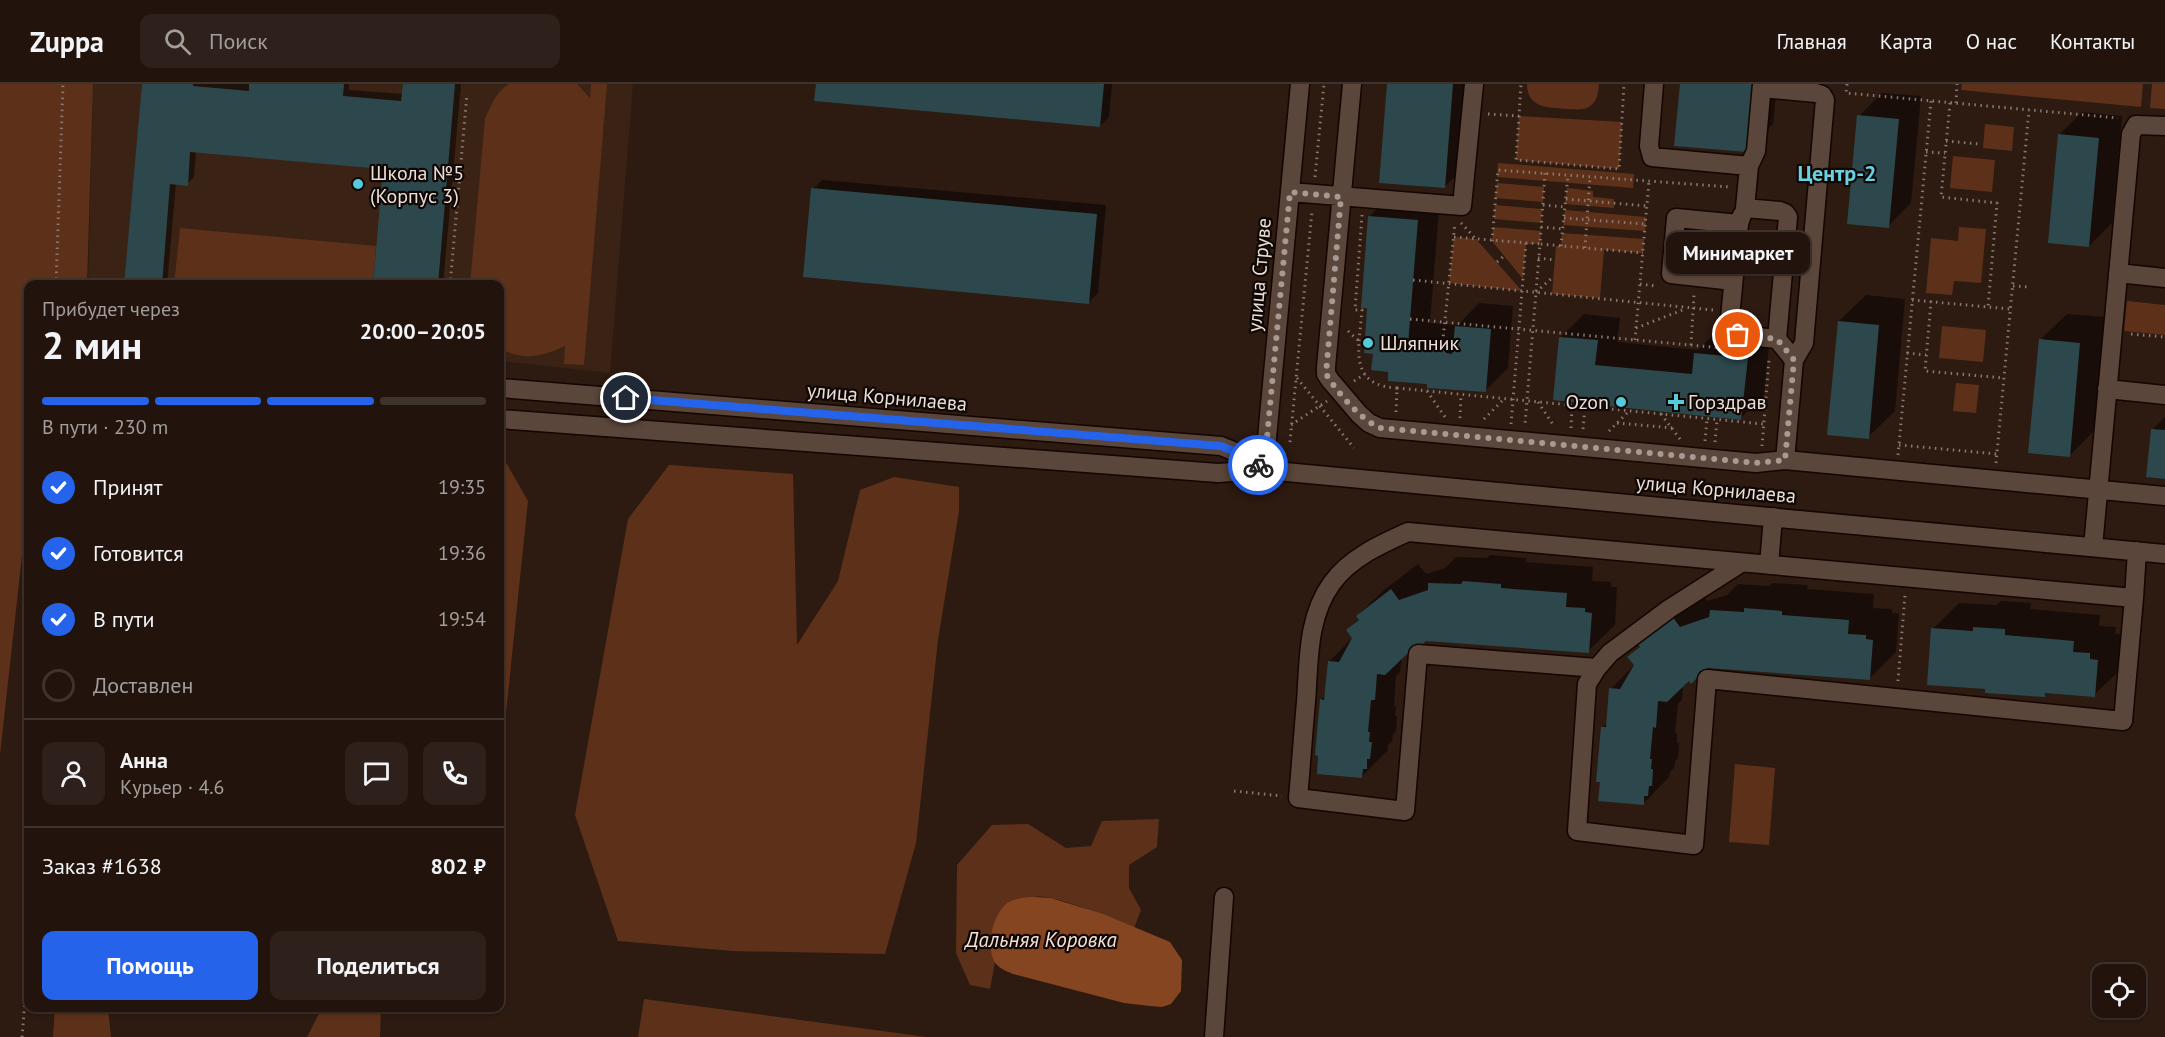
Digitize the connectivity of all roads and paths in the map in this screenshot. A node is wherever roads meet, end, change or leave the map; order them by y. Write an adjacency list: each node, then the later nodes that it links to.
1 (63, 84): 61 (path)
2 (1300, 84): 31 (street, улица Струве)
3 (1324, 84): 32 (path)
4 (1352, 84): 33 (street)
5 (1474, 84): 17 (street)
6 (1521, 84): 18 (path)
7 (1624, 84): 18 (path)
8 (1654, 84): 25 (street)
9 (1847, 84): 13 (path)
10 (1957, 84): 15 (path)
11 (1762, 86): 25 (street); 99 (street)
12 (467, 94): 62 (path)
13 (1931, 101): 14 (path); 23 (path)
14 (1950, 102): 15 (path); 21 (path)
15 (1956, 103): 16 (path)
16 (2029, 110): 19 (path); 68 (path)
17 (1471, 113): 18 (path); 34 (street)
18 (1519, 116)
19 (2136, 125): 20 (street); 58 (street)
20 (2165, 126)
21 (1946, 141): 22 (path); 24 (path)
22 (1979, 144)
23 (1926, 152): 24 (path); 73 (path)
24 (1945, 153): 76 (path)
25 (1749, 166): 30 (street)
26 (1545, 173): 27 (path); 37 (path); 48 (path)
27 (1568, 175): 28 (path); 35 (path)
28 (1590, 177): 29 (path); 36 (path)
29 (1649, 181): 30 (path); 38 (path)
30 (1746, 189): 40 (street)
31 (1290, 192): 32 (street); 131 (street, улица Струве)
32 (1314, 195): 33 (street); 100 (path)
33 (1341, 197): 34 (street); 81 (street)
34 (1363, 199): 92 (path)
35 (1566, 199): 36 (path); 39 (path)
36 (1588, 201): 38 (path); 42 (path)
37 (1543, 205): 39 (path); 44 (path)
38 (1647, 206): 43 (path)
39 (1565, 207): 41 (path)
40 (1742, 216): 64 (street); 64 (street); 90 (street)
41 (1564, 218): 42 (path); 45 (path)
42 (1587, 220): 43 (path); 52 (path)
43 (1645, 224): 53 (path)
44 (1541, 227): 45 (path); 50 (path)
45 (1563, 229): 51 (path)
46 (1454, 237): 47 (path); 47 (path); 65 (path)
47 (1476, 239): 48 (path)
48 (1492, 241): 49 (path)
49 (1526, 243): 50 (path); 71 (path)
50 (1540, 244): 51 (path); 55 (path)
51 (1561, 246): 52 (path)
52 (1585, 248): 53 (path)
53 (1643, 253): 66 (path)
54 (1504, 256): 57 (path)
55 (1538, 258): 56 (path); 72 (path)
56 (1555, 260)
57 (1497, 262)
58 (2118, 273): 60 (street); 87 (street)
59 (1553, 277): 72 (path)
60 (2165, 278)
61 (56, 280)
62 (450, 280)
63 (1413, 280): 65 (path)
64 (1733, 281): 80 (street)
65 (1449, 283): 71 (path); 83 (path)
66 (1640, 284): 67 (path); 75 (path)
67 (1662, 286)
68 (2013, 286): 69 (path); 79 (path)
69 (2031, 287)
70 (1695, 290): 78 (path)
71 (1522, 291): 72 (path); 85 (path)
72 (1536, 292): 75 (path); 86 (path)
73 (1912, 300): 74 (path); 97 (path)
74 (1931, 301): 76 (path); 98 (path)
75 (1639, 303): 77 (path); 84 (path)
76 (1988, 307): 79 (path)
77 (1688, 308): 78 (path); 84 (path)
78 (1693, 308): 80 (path); 93 (path)
79 (2010, 309): 101 (path)
80 (1730, 312): 90 (street)
81 (1330, 315): 92 (path); 121 (street)
82 (1410, 319): 83 (path)
83 (1445, 322): 85 (path); 94 (path)
84 (1636, 328): 91 (path)
85 (1519, 329): 86 (path); 109 (path)
86 (1533, 330): 91 (path); 110 (path)
87 (2113, 332): 88 (path); 104 (street)
88 (2165, 337)
89 (1719, 338): 95 (path)
90 (1777, 339): 99 (street)
91 (1635, 340): 93 (path)
92 (1359, 341): 103 (path)
93 (1691, 345): 95 (path)
94 (1442, 348)
95 (1718, 348): 96 (path)
96 (1729, 348)
97 (1907, 353): 98 (path); 125 (path)
98 (1926, 355): 101 (path)
99 (1792, 357): 118 (path); 130 (street)
100 (1296, 377): 124 (path); 127 (path)
101 (2004, 378): 128 (path)
102 (504, 388): 131 (street, улица Корнилаева)
103 (1397, 388): 105 (path); 121 (path)
104 (2107, 389): 107 (street); 134 (street)
105 (1427, 392): 106 (path); 122 (path)
106 (1461, 395): 108 (path); 122 (path)
107 (2165, 395)
108 (1504, 399): 109 (path); 122 (path)
109 (1513, 400): 110 (path); 123 (path)
110 (1527, 401): 111 (path); 123 (path)
111 (1538, 402): 112 (path); 126 (path)
112 (1572, 405): 113 (path); 126 (path)
113 (1585, 407): 114 (path); 126 (path)
114 (1629, 411): 115 (path); 119 (path)
115 (1661, 414): 117 (path); 120 (path)
116 (504, 419): 131 (street, улица Корнилаева)
117 (1707, 419): 118 (path); 129 (path)
118 (1717, 420): 129 (path)
119 (1617, 423): 120 (path); 126 (path)
120 (1672, 428): 129 (path)
121 (1395, 429): 122 (street)
122 (1462, 435): 123 (street)
123 (1517, 440): 126 (street)
124 (1290, 442)
125 (1899, 445): 128 (path); 132 (path)
126 (1578, 446): 129 (street)
127 (1354, 448)
128 (1997, 454): 133 (path)
129 (1704, 458): 130 (street)
130 (1785, 460): 132 (street)
131 (1264, 470): 136 (street, улица Корнилаева)
132 (1896, 471): 133 (street)
133 (1995, 480): 134 (street)
134 (2098, 489): 135 (street); 137 (street)
135 (2165, 496)
136 (1773, 517): 137 (street, улица Корнилаева); 141 (street)
137 (2093, 547): 138 (street, улица Корнилаева)
138 (2137, 551): 139 (street, улица Корнилаева); 143 (street)
139 (2165, 554)
140 (1741, 563): 141 (street); 144 (street); 147 (street)
141 (1769, 566): 142 (street)
142 (1906, 578): 143 (street); 145 (path)
143 (2134, 598): 145 (street)
144 (1597, 668): 145 (street); 147 (street)
145 (1896, 698)
146 (1234, 791): 147 (path)
147 (1299, 798)
148 (1224, 897): 151 (street)
149 (24, 1012): 150 (path)
150 (22, 1037)
151 (1214, 1037)

